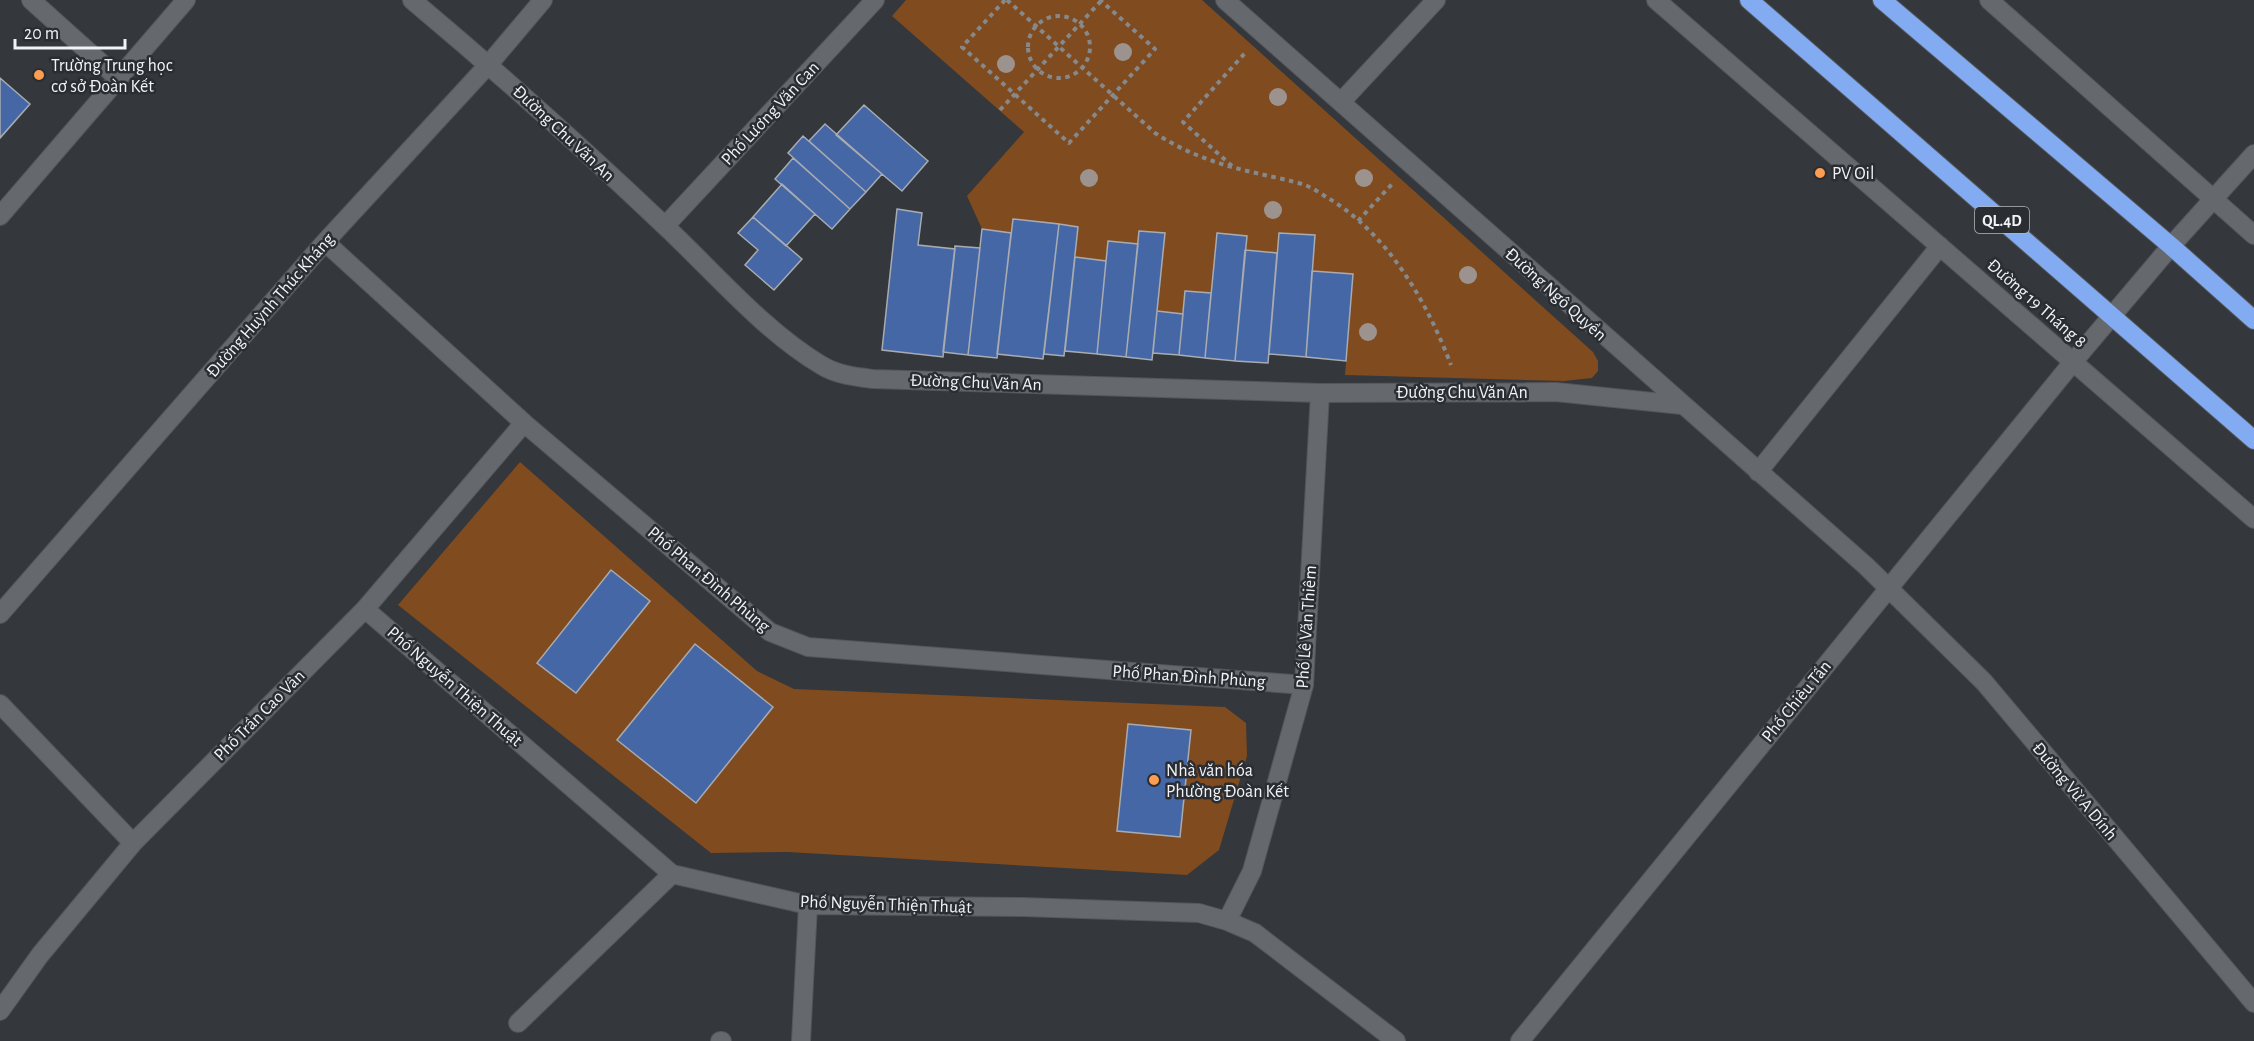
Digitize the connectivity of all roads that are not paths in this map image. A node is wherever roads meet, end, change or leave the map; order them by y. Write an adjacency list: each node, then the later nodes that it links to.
1 (31, 0): 13 (street)
2 (186, 0): 13 (street)
3 (412, 0): 12 (street, Đường Chu Văn An)
4 (543, 0): 12 (street, Đường Huỳnh Thúc Kháng)
5 (876, 0): 18 (street, Phố Lương Văn Can)
6 (1225, 0): 14 (street, Đường Ngô Quyền)
7 (1436, 0): 14 (street)
8 (1656, 0): 21 (street, Đường 19 Tháng 8)
9 (1749, 0): 23 (highway, QL.4D)
10 (1882, 0): 22 (highway)
11 (1989, 0): 16 (street)
12 (489, 64): 18 (street, Đường Chu Văn An); 20 (street, Đường Huỳnh Thúc Kháng)
13 (119, 79): 17 (street)
14 (1341, 102): 27 (street, Đường Ngô Quyền)
15 (2254, 154): 16 (street, Phố Chiêu Tấn)
16 (2214, 199): 19 (street); 22 (street, Phố Chiêu Tấn)
17 (0, 216)
18 (665, 226): 26 (street, Đường Chu Văn An)
19 (2254, 235)
20 (325, 242): 28 (street, Phố Phan Đình Phùng); 34 (street, Đường Huỳnh Thúc Kháng)
21 (1940, 246): 25 (street, Đường 19 Tháng 8); 30 (street)
22 (2171, 246): 23 (street, Phố Chiêu Tấn); 24 (highway)
23 (2112, 316): 25 (street, Phố Chiêu Tấn); 29 (highway, QL.4D)
24 (2254, 320)
25 (2073, 362): 31 (street, Đường 19 Tháng 8); 32 (street, Phố Chiêu Tấn)
26 (1320, 393): 27 (street, Đường Chu Văn An); 35 (street, Phố Lê Văn Thiêm)
27 (1682, 405): 30 (street, Đường Ngô Quyền)
28 (524, 423): 33 (street, Phố Trần Cao Vân); 35 (street, Phố Phan Đình Phùng)
29 (2254, 441)
30 (1758, 472): 32 (street, Đường Ngô Quyền)
31 (2254, 519)
32 (1888, 587): 41 (street, Đường Vừ A Dính); 46 (street, Phố Chiêu Tấn)
33 (365, 609): 37 (street, Phố Trần Cao Vân); 38 (street, Phố Nguyễn Thiện Thuật)
34 (0, 614)
35 (1304, 685): 40 (street, Phố Lê Văn Thiêm)
36 (0, 704): 37 (street)
37 (133, 843): 42 (street, Phố Trần Cao Vân)
38 (672, 874): 39 (street, Phố Nguyễn Thiện Thuật); 43 (street)
39 (808, 905): 40 (street, Phố Nguyễn Thiện Thuật); 44 (street)
40 (1227, 921): 45 (street, Phố Nguyễn Thiện Thuật)
41 (2254, 1003)
42 (0, 1011)
43 (518, 1023)
44 (801, 1041)
45 (1396, 1041)
46 (1520, 1041)

